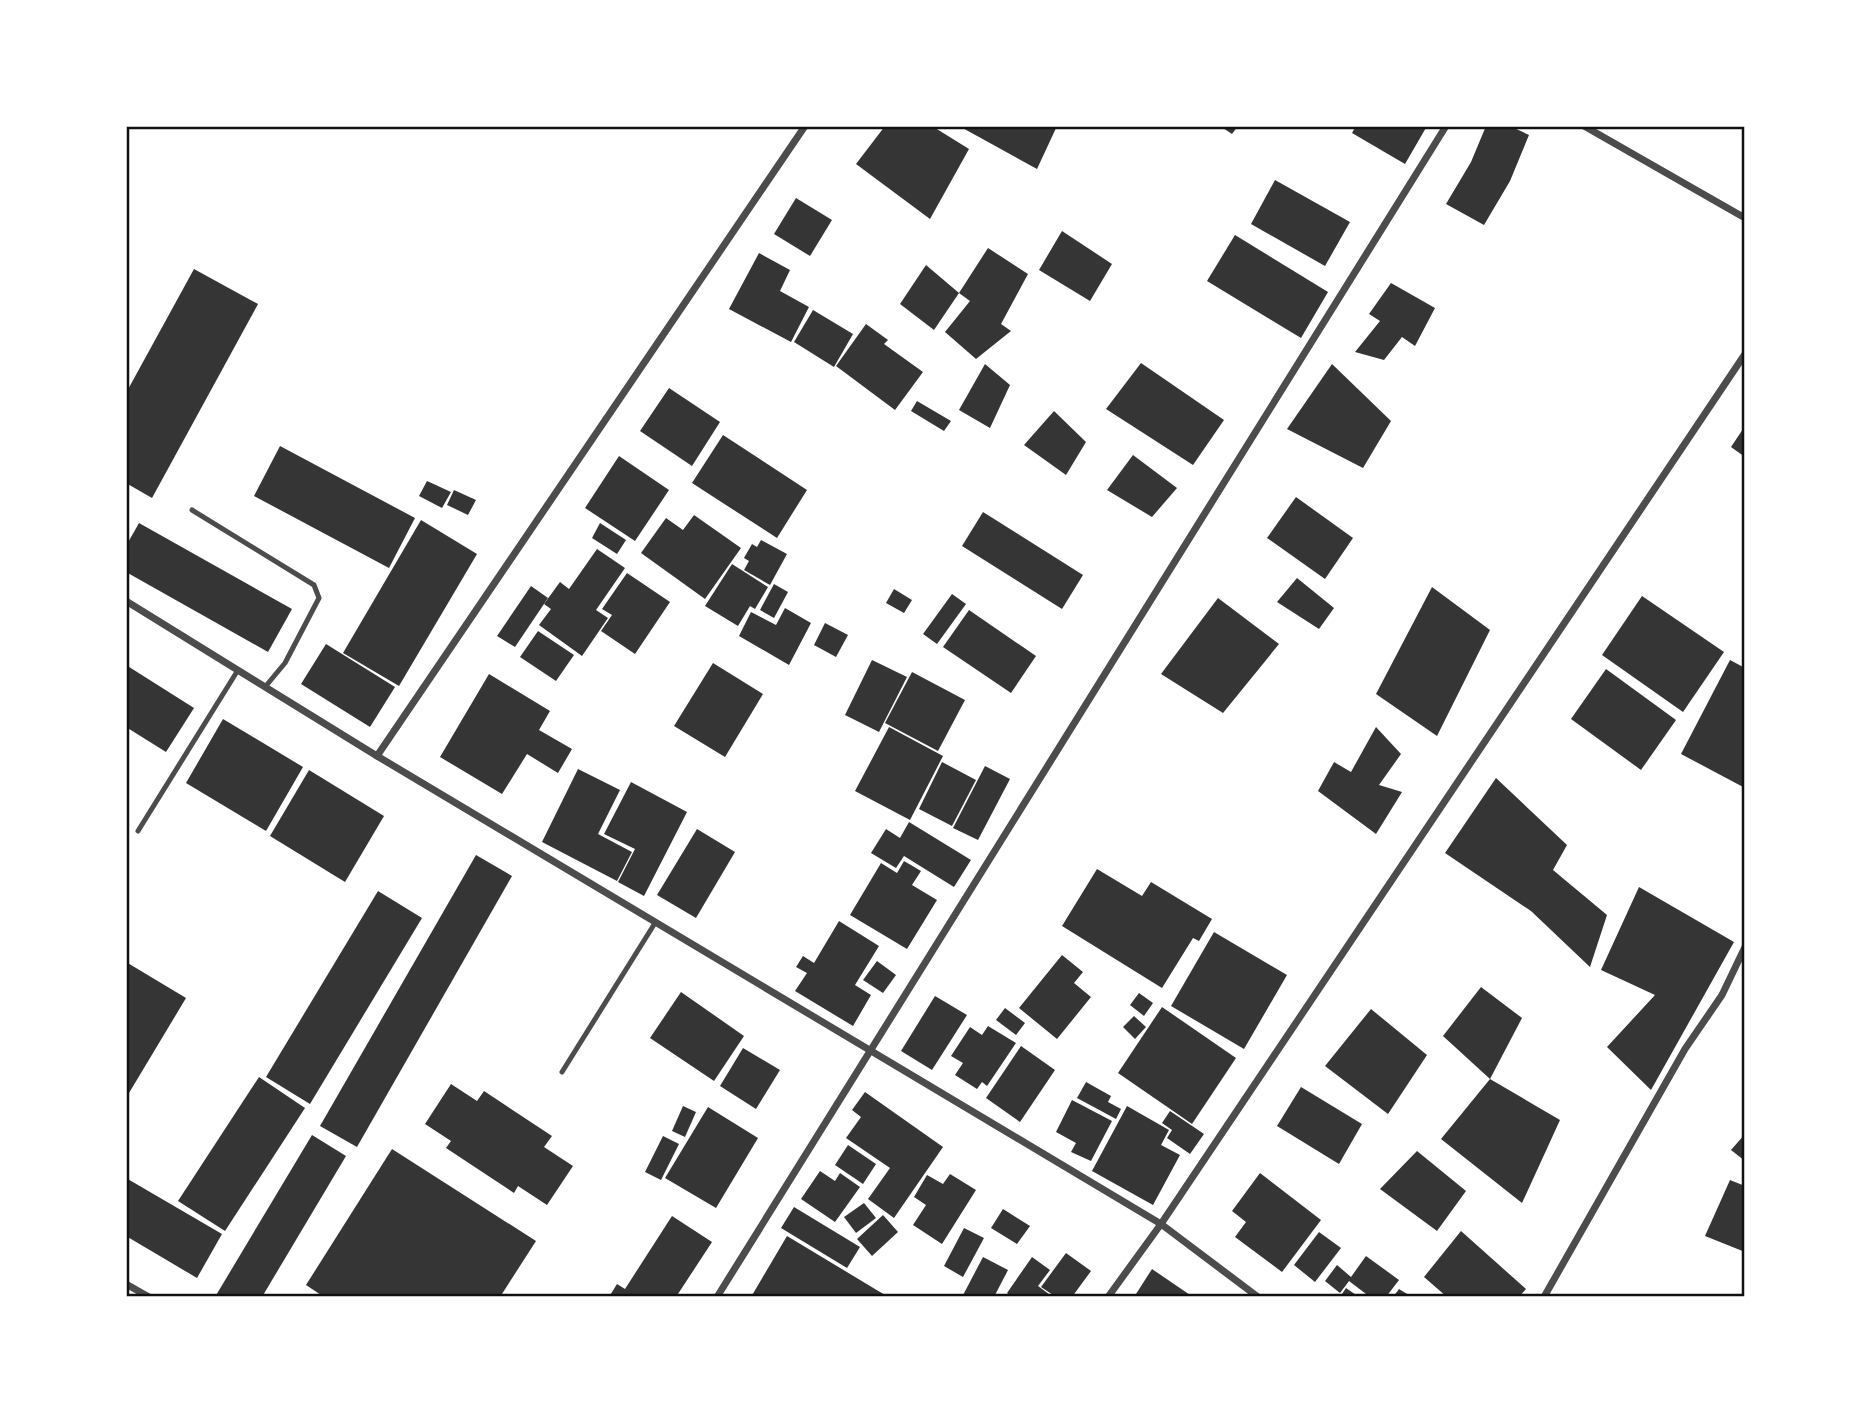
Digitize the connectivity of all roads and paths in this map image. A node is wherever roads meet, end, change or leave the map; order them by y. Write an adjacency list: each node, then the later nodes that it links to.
1 (805, 126): 10 (street)
2 (1446, 126): 14 (street)
3 (1584, 126): 4 (street)
4 (1745, 218)
5 (1745, 354): 16 (street)
6 (192, 510): 9 (lane)
7 (126, 601): 8 (street)
8 (238, 670): 9 (street); 11 (lane)
9 (265, 687): 10 (street)
10 (377, 756): 12 (street)
11 (138, 831)
12 (655, 923): 14 (street); 15 (lane)
13 (1745, 947): 22 (street)
14 (870, 1052): 16 (street); 19 (street)
15 (562, 1072)
16 (1161, 1224): 20 (street); 21 (street)
17 (126, 1284): 18 (street)
18 (149, 1297)
19 (717, 1297)
20 (1108, 1297)
21 (1258, 1297)
22 (1544, 1297)

